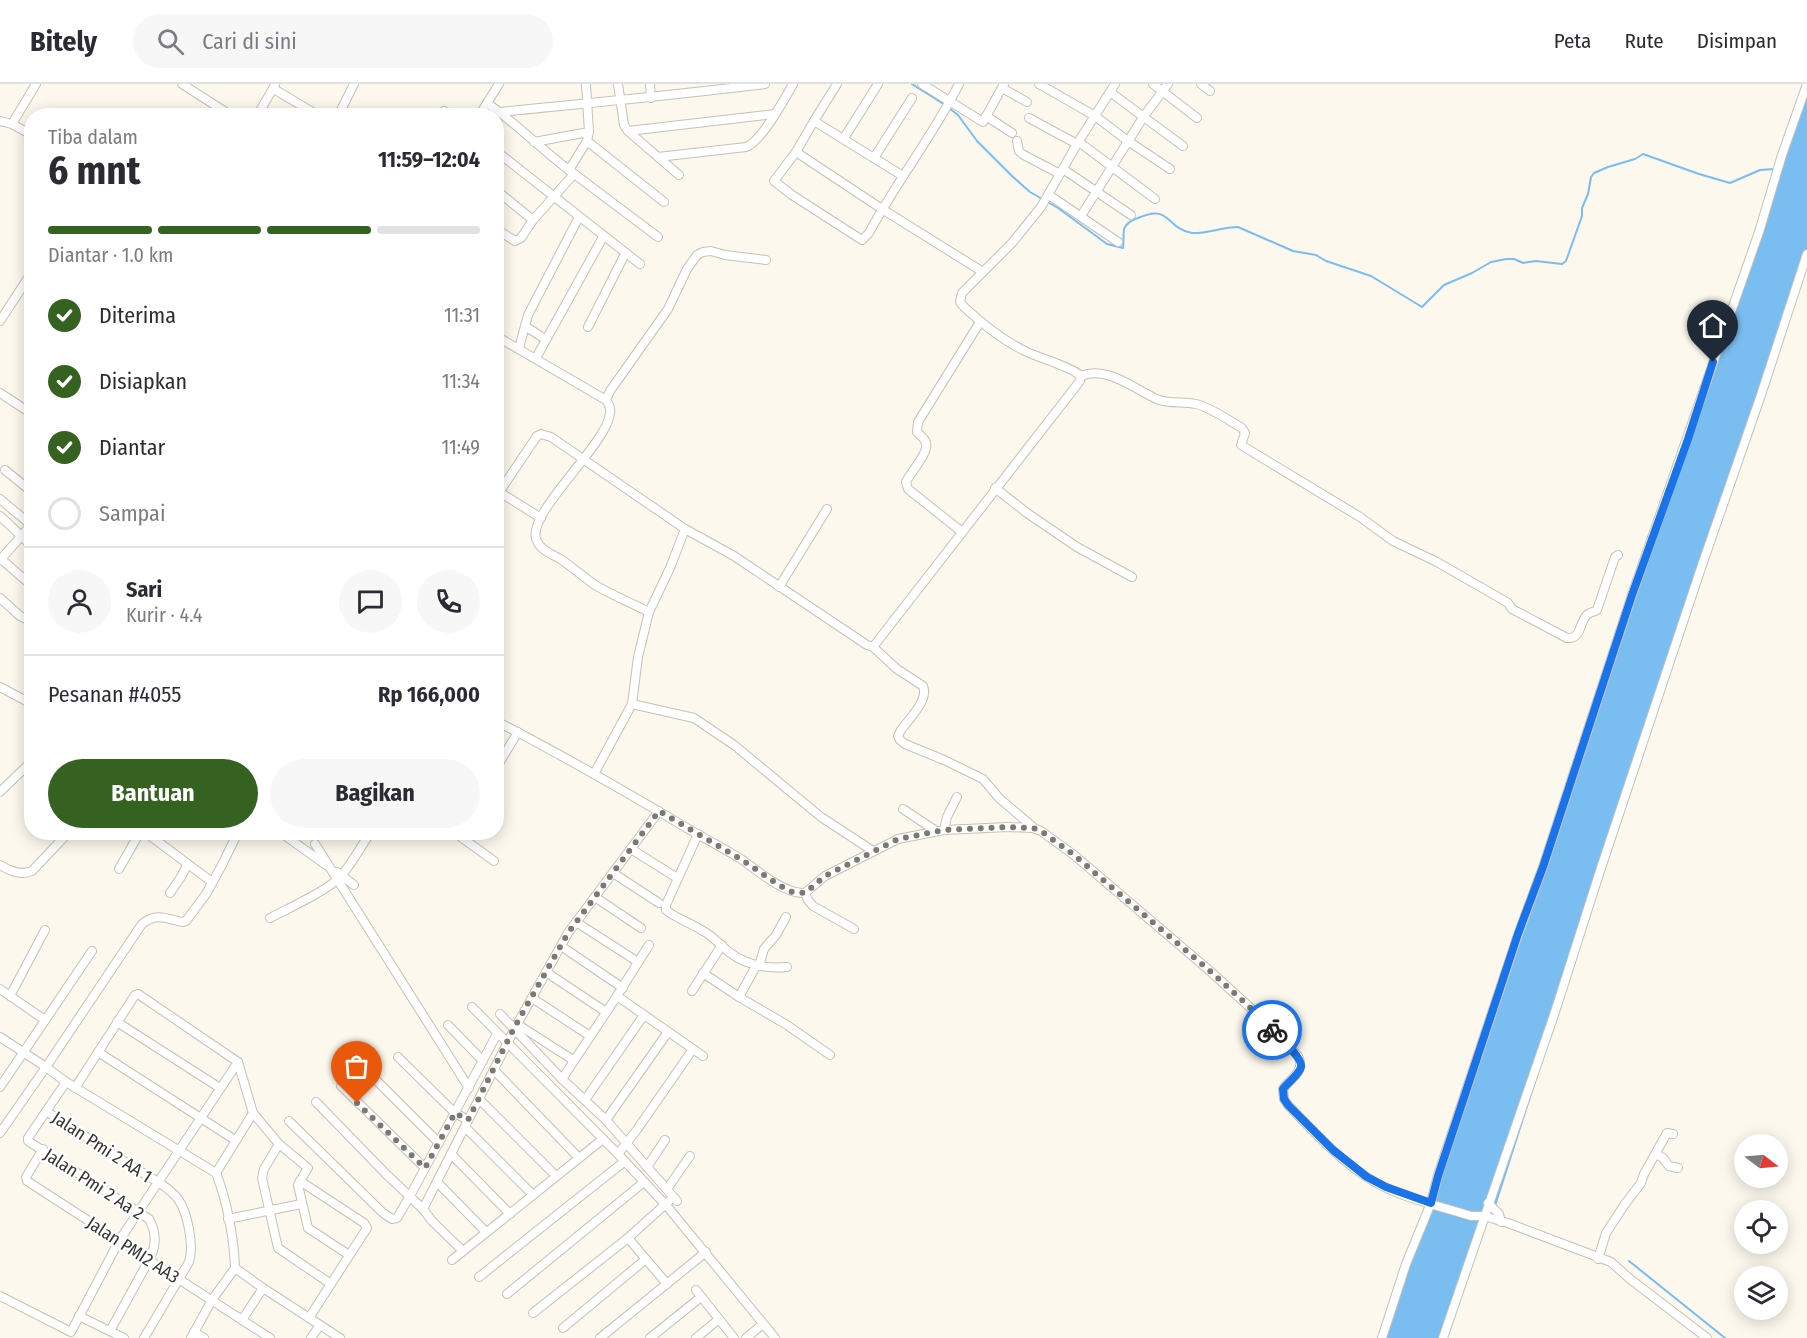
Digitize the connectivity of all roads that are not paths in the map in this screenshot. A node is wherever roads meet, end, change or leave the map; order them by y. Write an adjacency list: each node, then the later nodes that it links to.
1 (36, 84): 46 (street)
2 (182, 84): 30 (street)
3 (354, 84): 33 (street)
4 (499, 84): 28 (street)
5 (586, 84): 27 (street)
6 (618, 84): 25 (street)
7 (650, 84): 23 (street)
8 (765, 84): 23 (street)
9 (793, 84): 37 (street)
10 (837, 84): 45 (street)
11 (878, 84): 50 (street)
12 (922, 84): 29 (street)
13 (959, 84): 29 (street)
14 (1039, 84): 40 (street)
15 (1153, 84): 21 (street)
16 (1201, 84): 22 (street)
17 (1807, 84): 255 (street)
18 (275, 86): 31 (street); 32 (street)
19 (1003, 86): 26 (street); 39 (street)
20 (1111, 87): 40 (street); 41 (street)
21 (1165, 88): 41 (street); 43 (street)
22 (1210, 91)
23 (651, 98): 25 (street)
24 (912, 98): 58 (street)
25 (619, 99): 27 (street); 48 (street)
26 (1027, 102)
27 (588, 103): 36 (street); 49 (street)
28 (488, 104): 34 (street); 35 (street)
29 (948, 105): 39 (street); 64 (street)
30 (220, 108)
31 (261, 108)
32 (307, 108)
33 (342, 108)
34 (485, 108)
35 (494, 108)
36 (504, 112)
37 (775, 114): 48 (street); 57 (street)
38 (504, 116): 52 (street)
39 (986, 116): 61 (street)
40 (1095, 116): 51 (street); 53 (street)
41 (1144, 116): 51 (street); 54 (street)
42 (1029, 118): 53 (street)
43 (1197, 118)
44 (0, 121): 46 (street)
45 (814, 121): 50 (street); 55 (street)
46 (12, 124): 47 (street)
47 (24, 131)
48 (628, 131): 57 (street)
49 (588, 136): 52 (street); 62 (street); 70 (street)
50 (844, 138): 58 (street)
51 (1128, 141): 59 (street); 60 (street)
52 (534, 142): 62 (street)
53 (1078, 143): 59 (street); 61 (street)
54 (1183, 146)
55 (795, 152): 71 (street); 71 (street)
56 (504, 157): 67 (street)
57 (658, 157): 63 (street)
58 (874, 158): 64 (street)
59 (1112, 166): 65 (street); 69 (street)
60 (1170, 169)
61 (1062, 171): 65 (street); 68 (street)
62 (571, 172): 67 (street); 78 (street)
63 (679, 175)
64 (903, 176): 71 (street)
65 (1097, 191): 72 (street); 73 (street)
66 (504, 196): 75 (street)
67 (554, 197): 74 (street); 75 (street)
68 (1046, 199): 73 (street); 84 (street)
69 (1155, 199)
70 (664, 202)
71 (882, 209): 84 (street)
72 (1131, 215)
73 (1081, 216): 79 (street)
74 (579, 217): 77 (street); 88 (street)
75 (533, 220): 76 (street)
76 (504, 234)
77 (603, 237): 80 (street); 90 (street)
78 (657, 237)
79 (1118, 242)
80 (625, 254): 83 (street); 89 (street)
81 (1807, 254): 252 (street)
82 (766, 260): 96 (street)
83 (640, 264)
84 (983, 272): 87 (street)
85 (24, 284): 86 (street)
86 (0, 321)
87 (980, 322): 94 (street); 110 (street)
88 (525, 326): 90 (street); 92 (street)
89 (588, 327)
90 (545, 339): 93 (street)
91 (504, 340): 92 (street)
92 (519, 348): 93 (street)
93 (536, 358): 96 (street)
94 (1081, 376): 102 (street); 113 (street)
95 (0, 393): 97 (street)
96 (606, 400): 98 (street)
97 (24, 409)
98 (584, 459): 100 (street); 107 (street); 109 (street)
99 (5, 470): 101 (street)
100 (504, 484)
101 (24, 485)
102 (995, 488): 110 (street); 115 (street)
103 (504, 496): 107 (street)
104 (0, 499): 108 (street)
105 (827, 509): 117 (street)
106 (0, 516): 112 (street)
107 (541, 518): 119 (street)
108 (24, 519)
109 (685, 529): 117 (street); 119 (street)
110 (962, 532): 121 (street)
111 (24, 534): 112 (street)
112 (22, 536): 114 (street)
113 (1618, 555)
114 (0, 559): 116 (street)
115 (1132, 577)
116 (24, 578)
117 (779, 587): 121 (street)
118 (0, 598): 120 (street)
119 (648, 612): 124 (street)
120 (24, 618)
121 (873, 647): 134 (street)
122 (0, 687): 123 (street)
123 (24, 700)
124 (632, 704): 129 (street); 146 (street)
125 (504, 725): 126 (street)
126 (518, 732): 127 (street); 129 (street)
127 (504, 755)
128 (24, 769): 130 (street)
129 (594, 774): 133 (street)
130 (0, 792)
131 (957, 796): 135 (street)
132 (903, 809): 135 (street)
133 (659, 811): 136 (street); 145 (street)
134 (1033, 828): 135 (street); 255 (street)
135 (940, 831): 146 (street)
136 (698, 834): 157 (street); 167 (street)
137 (61, 840): 148 (street)
138 (137, 840): 150 (street)
139 (153, 840): 149 (street)
140 (234, 840): 154 (street)
141 (291, 840): 152 (street)
142 (366, 840): 152 (street)
143 (465, 840): 147 (street)
144 (315, 844): 213 (street)
145 (631, 849): 151 (street); 153 (street)
146 (873, 851): 157 (street)
147 (494, 861)
148 (0, 865)
149 (187, 865): 154 (street); 156 (street)
150 (119, 868)
151 (613, 873): 158 (street); 159 (street)
152 (341, 876): 155 (street); 161 (street)
153 (674, 876)
154 (212, 882): 204 (street)
155 (354, 885)
156 (170, 893)
157 (805, 893): 165 (street)
158 (595, 897): 162 (street); 163 (street)
159 (659, 903)
160 (786, 917): 171 (street)
161 (270, 918)
162 (576, 922): 168 (street); 170 (street)
163 (641, 928)
164 (45, 930): 178 (street)
165 (854, 930)
166 (649, 945): 170 (street)
167 (722, 945): 171 (street); 174 (street)
168 (561, 946): 173 (street); 175 (street)
169 (92, 951): 186 (street)
170 (638, 962): 175 (street)
171 (757, 966): 172 (street); 180 (street)
172 (787, 967)
173 (546, 972): 181 (street); 183 (street)
174 (703, 973): 177 (street); 180 (street)
175 (623, 988): 179 (street)
176 (0, 989): 178 (street)
177 (692, 991)
178 (10, 996): 186 (street)
179 (617, 996): 183 (street); 185 (street)
180 (739, 997): 198 (street)
181 (532, 998): 189 (street); 192 (street)
182 (472, 1007): 191 (street)
183 (606, 1012): 192 (street)
184 (500, 1014): 189 (street)
185 (644, 1015): 190 (street); 215 (street)
186 (45, 1020): 197 (street)
187 (117, 1022): 196 (street); 203 (street); 212 (street)
188 (448, 1025): 202 (street)
189 (516, 1026): 194 (street); 201 (street); 207 (street)
190 (668, 1032): 195 (street); 221 (street)
191 (497, 1034): 194 (street); 202 (street)
192 (590, 1036): 201 (street)
193 (0, 1037): 197 (street)
194 (507, 1044): 205 (street); 226 (street)
195 (693, 1049): 199 (street); 229 (street)
196 (98, 1052): 211 (street); 220 (street)
197 (24, 1054): 204 (street); 209 (street)
198 (830, 1055)
199 (703, 1056)
200 (398, 1057): 219 (street)
201 (573, 1060): 207 (street)
202 (483, 1061): 213 (street)
203 (238, 1062): 212 (street); 218 (street)
204 (46, 1067): 208 (street); 224 (street)
205 (494, 1070): 214 (street); 238 (street)
206 (368, 1072): 230 (street)
207 (562, 1078): 215 (street)
208 (66, 1082): 211 (street); 217 (street)
209 (0, 1086)
210 (340, 1086): 242 (street)
211 (75, 1088): 233 (street)
212 (220, 1088): 220 (street)
213 (468, 1088): 219 (street)
214 (479, 1099): 223 (street); 244 (street)
215 (585, 1100): 221 (street)
216 (316, 1102): 251 (street)
217 (46, 1111): 232 (street, Jalan Pmi 2 Aa 2); 248 (street, Jalan Pmi 2 AA 1)
218 (253, 1113): 227 (street); 231 (street)
219 (455, 1113): 223 (street); 230 (street)
220 (201, 1118): 227 (street); 233 (street)
221 (606, 1120): 229 (street)
222 (289, 1121): 251 (street)
223 (467, 1124): 234 (street); 250 (street)
224 (0, 1133)
225 (1674, 1134): 236 (street)
226 (603, 1139): 235 (street); 238 (street)
227 (235, 1140): 243 (street)
228 (665, 1140): 240 (street)
229 (627, 1142): 235 (street); 240 (street)
230 (439, 1143): 242 (street)
231 (279, 1144): 245 (street); 257 (street)
232 (43, 1149): 258 (street, Jalan Pmi 2 Aa 2); 265 (street, Jalan PMI2 AA3)
233 (178, 1150): 243 (street); 248 (street)
234 (451, 1154): 246 (street); 259 (street)
235 (618, 1154): 239 (street)
236 (1656, 1154): 241 (street); 270 (street)
237 (690, 1156): 249 (street)
238 (579, 1158): 244 (street)
239 (624, 1161): 247 (street); 274 (street)
240 (647, 1167): 249 (street)
241 (1678, 1167)
242 (425, 1168): 251 (street)
243 (216, 1173): 261 (street)
244 (556, 1176): 250 (street)
245 (300, 1181): 253 (street); 268 (street)
246 (437, 1182): 256 (street); 263 (street)
247 (645, 1182): 254 (street); 279 (street)
248 (158, 1183): 258 (street); 275 (street, Jalan Pmi 2 AA 1)
249 (667, 1189): 254 (street)
250 (532, 1195): 259 (street)
251 (410, 1196): 256 (street)
252 (1488, 1203): 260 (street); 262 (street)
253 (301, 1204): 257 (street); 268 (street)
254 (666, 1205): 264 (street); 267 (street)
255 (1435, 1205): 260 (street); 304 (street)
256 (423, 1209): 266 (street)
257 (268, 1210): 261 (street); 276 (street)
258 (138, 1212): 265 (street); 271 (street, Jalan Pmi 2 Aa 2)
259 (510, 1214): 263 (street)
260 (1484, 1216): 262 (street); 305 (street)
261 (228, 1219): 273 (street)
262 (1501, 1221): 270 (street)
263 (486, 1232): 266 (street)
264 (628, 1238): 269 (street); 282 (street)
265 (119, 1241): 271 (street, Jalan PMI2 AA3); 283 (street)
266 (463, 1251): 272 (street)
267 (706, 1252): 277 (street); 287 (street)
268 (349, 1256): 276 (street)
269 (646, 1259): 277 (street); 289 (street)
270 (1598, 1259): 306 (street)
271 (149, 1260): 275 (street, Jalan PMI2 AA3); 290 (street, Jalan Pmi 2 Aa 2)
272 (452, 1260)
273 (235, 1268): 278 (street); 281 (street)
274 (479, 1277)
275 (178, 1278): 281 (street, Jalan PMI2 AA3); 293 (street, Jalan Pmi 2 AA 1)
276 (331, 1284): 284 (street)
277 (667, 1284): 298 (street)
278 (263, 1288): 284 (street); 286 (street)
279 (507, 1294)
280 (0, 1296): 283 (street)
281 (212, 1300): 286 (street, Jalan PMI2 AA3); 291 (street)
282 (533, 1313)
283 (79, 1316): 290 (street)
284 (309, 1318): 288 (street)
285 (719, 1319): 299 (street); 300 (street); 301 (street)
286 (242, 1320): 295 (street, Jalan PMI2 AA3)
287 (763, 1324): 302 (street); 303 (street)
288 (320, 1325): 296 (street); 297 (street)
289 (563, 1328)
290 (110, 1331): 292 (street)
291 (193, 1335): 294 (street)
292 (124, 1338)
293 (144, 1338)
294 (204, 1338)
295 (270, 1338)
296 (311, 1338)
297 (340, 1338)
298 (600, 1338)
299 (650, 1338)
300 (696, 1338)
301 (734, 1338)
302 (746, 1338)
303 (775, 1338)
304 (1382, 1338)
305 (1443, 1338)
306 (1707, 1338)

